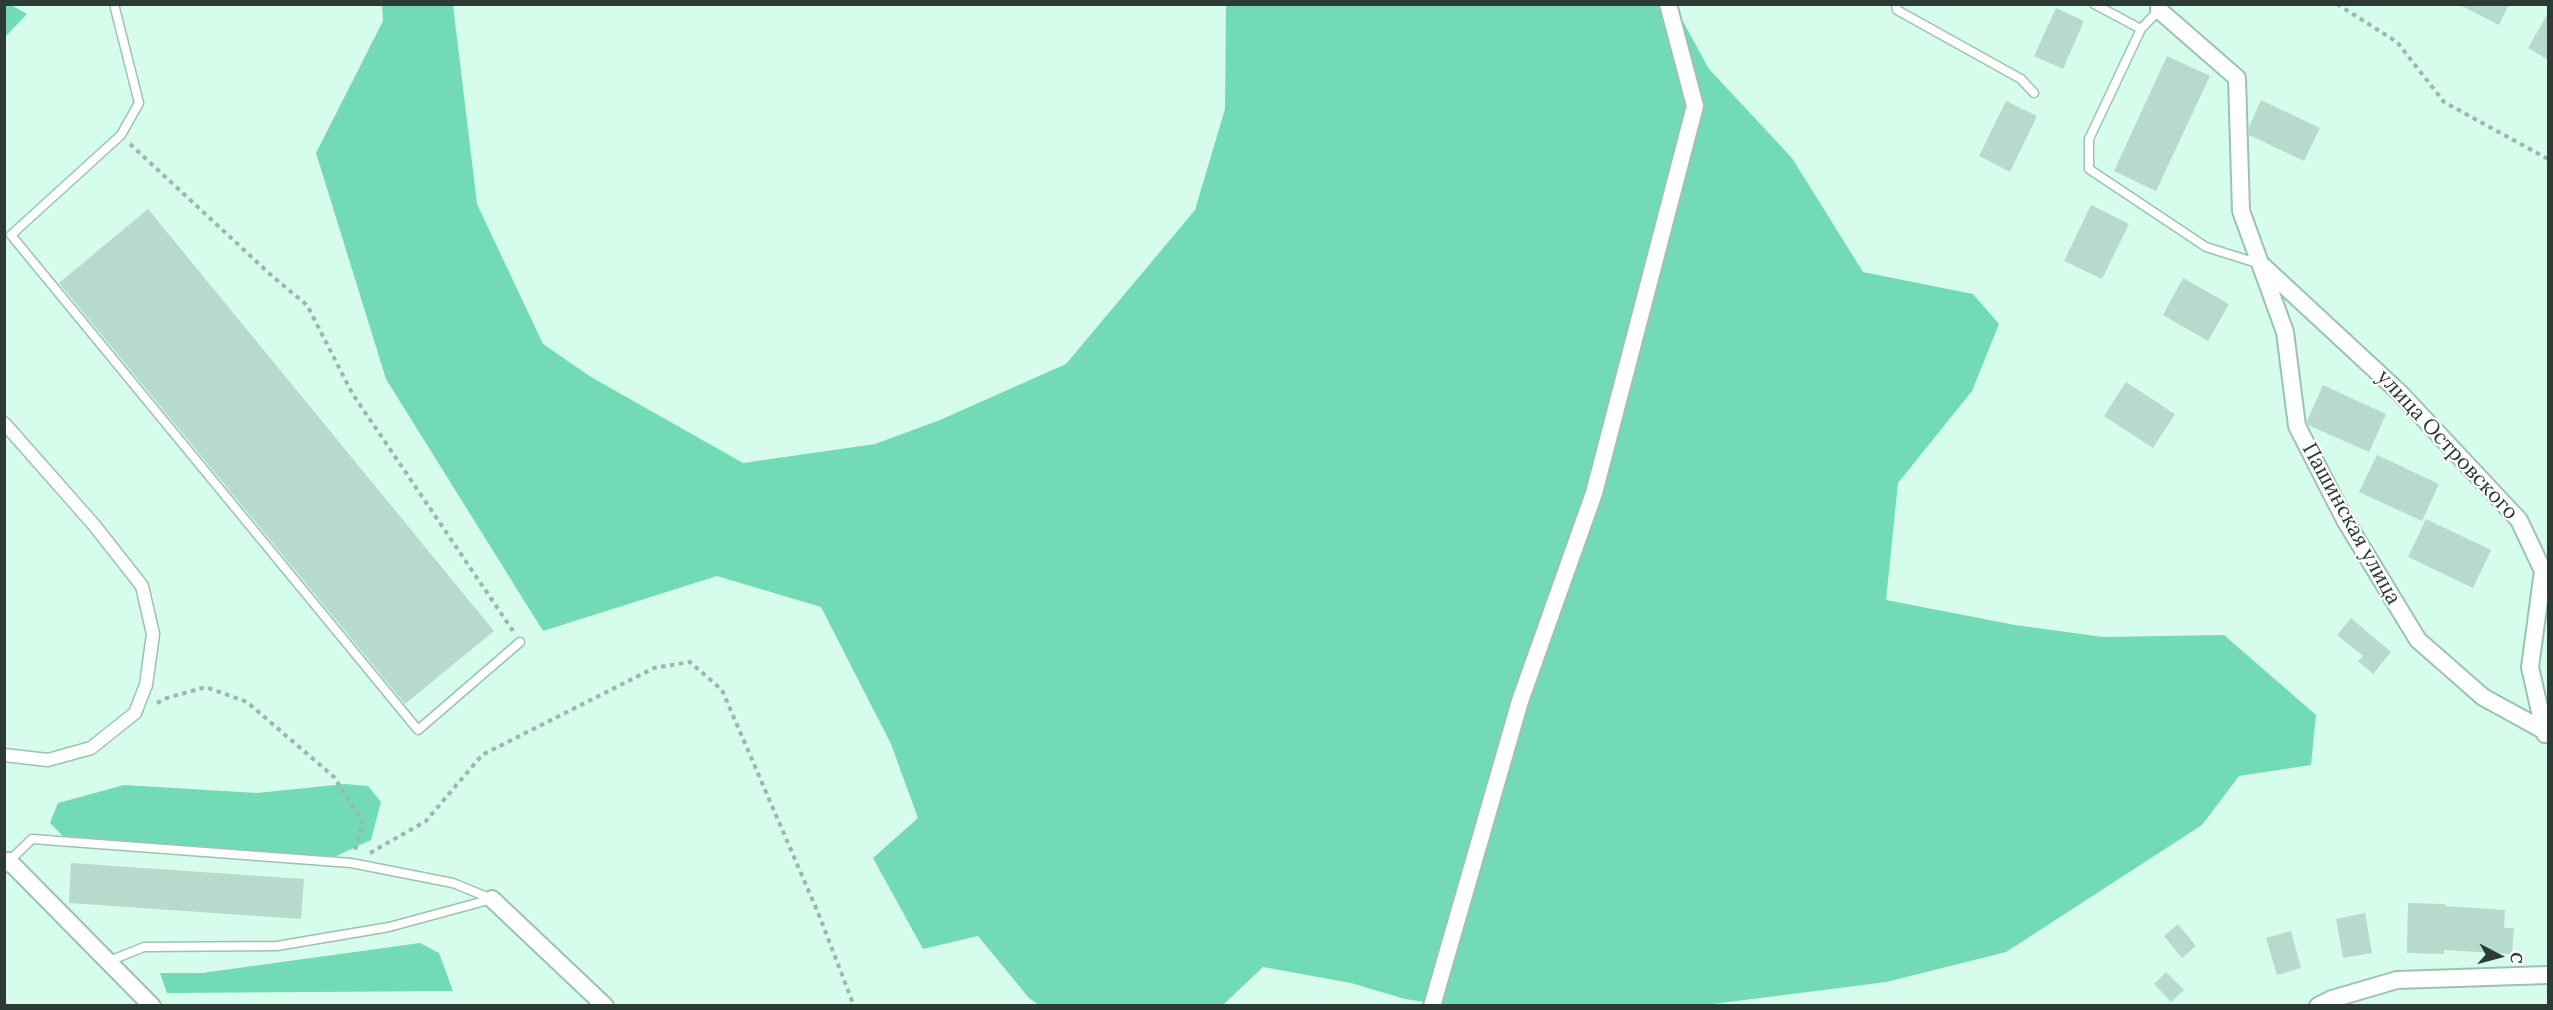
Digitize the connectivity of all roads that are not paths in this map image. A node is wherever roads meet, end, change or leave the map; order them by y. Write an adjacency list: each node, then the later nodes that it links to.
1 (114, 4): 10 (lane)
2 (1668, 4): 19 (street)
3 (2094, 4): 6 (lane)
4 (1895, 6): 7 (lane)
5 (2159, 7): 6 (lane); 8 (street, Пашинская улица)
6 (2141, 29): 8 (lane)
7 (2034, 93)
8 (2260, 264): 11 (street, Пашинская улица); 11 (street, улица Островского)
9 (4, 423): 12 (street)
10 (520, 642)
11 (2546, 735)
12 (4, 755)
13 (7, 862): 14 (lane); 15 (street)
14 (492, 899): 15 (lane); 18 (street)
15 (109, 961): 17 (street)
16 (2548, 975): 20 (street)
17 (152, 1005)
18 (605, 1005)
19 (1432, 1005)
20 (2318, 1005)

